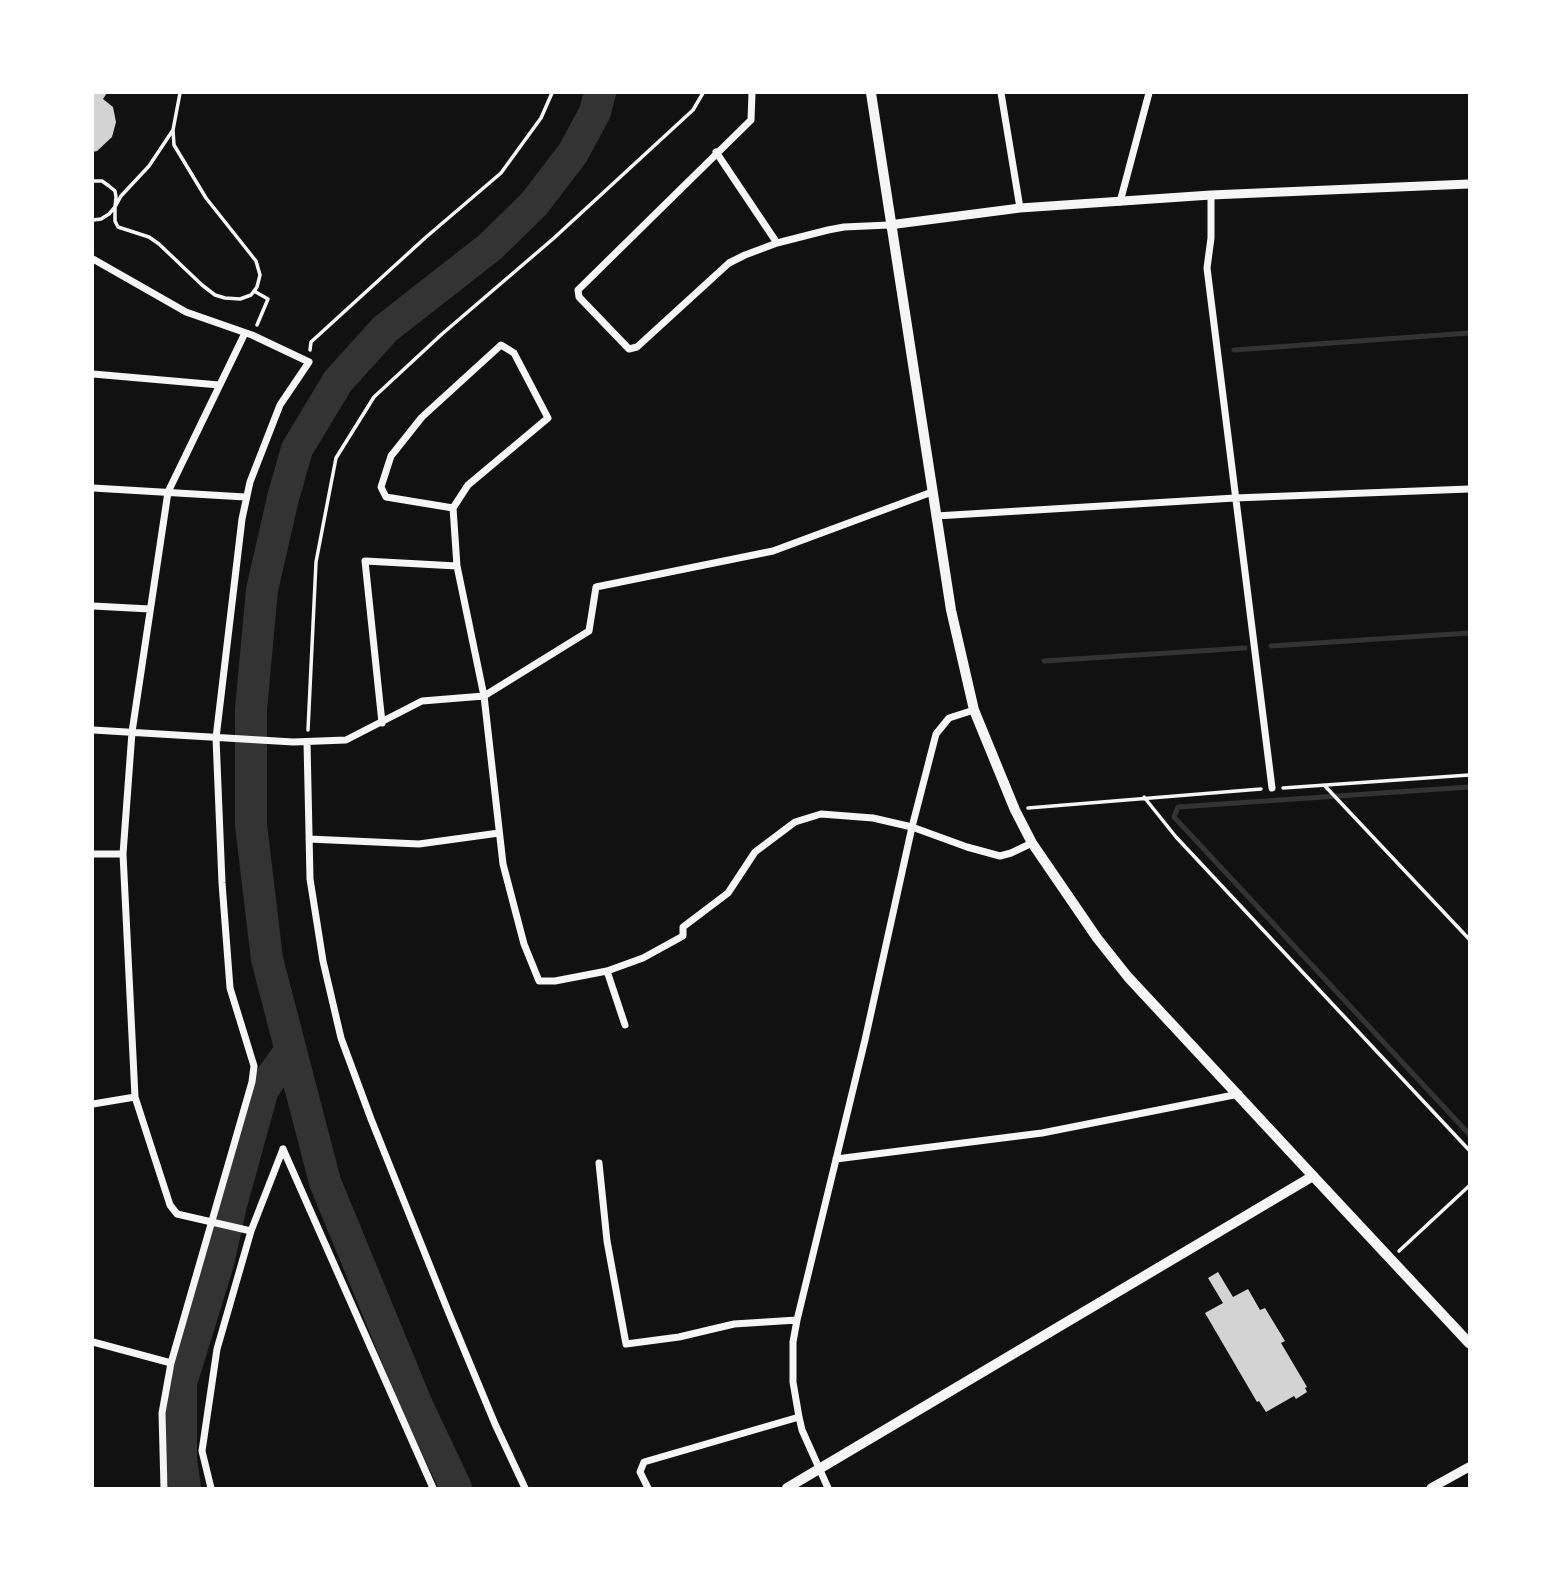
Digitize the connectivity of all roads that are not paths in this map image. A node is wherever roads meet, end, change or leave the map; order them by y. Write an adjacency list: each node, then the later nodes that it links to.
1 (752, 93): 5 (street)
2 (871, 93): 10 (main road)
3 (1001, 93): 9 (street)
4 (1149, 93): 8 (street)
5 (716, 152): 11 (street); 11 (street)
6 (1469, 184): 7 (street)
7 (1211, 195): 8 (street); 21 (street)
8 (1121, 202): 9 (street)
9 (1020, 208): 10 (street)
10 (889, 225): 11 (street); 19 (main road)
11 (776, 243)
12 (93, 259): 13 (street)
13 (249, 334): 15 (street); 20 (street)
14 (93, 374): 15 (street)
15 (219, 385): 18 (street)
16 (93, 488): 18 (street)
17 (1469, 489): 21 (street)
18 (168, 492): 20 (street); 26 (street)
19 (932, 492): 23 (main road); 27 (street)
20 (245, 497): 32 (street)
21 (1235, 498): 23 (street); 34 (street)
22 (453, 508): 22 (street); 24 (street)
23 (936, 516): 28 (main road)
24 (457, 566): 27 (street); 29 (street)
25 (93, 606): 26 (street)
26 (150, 609): 31 (street)
27 (484, 696): 29 (street); 36 (street)
28 (974, 710): 35 (street); 38 (main road)
29 (382, 723): 33 (street)
30 (93, 730): 31 (street)
31 (132, 732): 32 (street); 40 (street)
32 (216, 738): 33 (street); 49 (street)
33 (307, 742): 37 (street)
34 (1272, 788)
35 (912, 827): 38 (street); 41 (street); 46 (street)
36 (499, 833): 37 (street); 41 (street)
37 (309, 839): 61 (street)
38 (1032, 843): 43 (main road)
39 (93, 854): 40 (street)
40 (123, 854): 44 (street)
41 (607, 971): 42 (street)
42 (625, 1025)
43 (1239, 1094): 46 (street); 48 (main road)
44 (135, 1097): 45 (street); 49 (street)
45 (93, 1104)
46 (836, 1159): 51 (street)
47 (599, 1163): 51 (street)
48 (1313, 1176): 53 (main road); 57 (main road)
49 (213, 1223): 50 (street); 54 (street)
50 (248, 1231): 59 (street); 60 (street)
51 (797, 1320): 55 (street)
52 (93, 1342): 54 (street)
53 (1469, 1343)
54 (171, 1363): 58 (street)
55 (799, 1417): 57 (street); 62 (street)
56 (1469, 1466): 65 (street)
57 (821, 1468): 63 (main road); 64 (street)
58 (164, 1488)
59 (211, 1488)
60 (433, 1488)
61 (526, 1488)
62 (648, 1488)
63 (787, 1488)
64 (828, 1488)
65 (1431, 1488)

